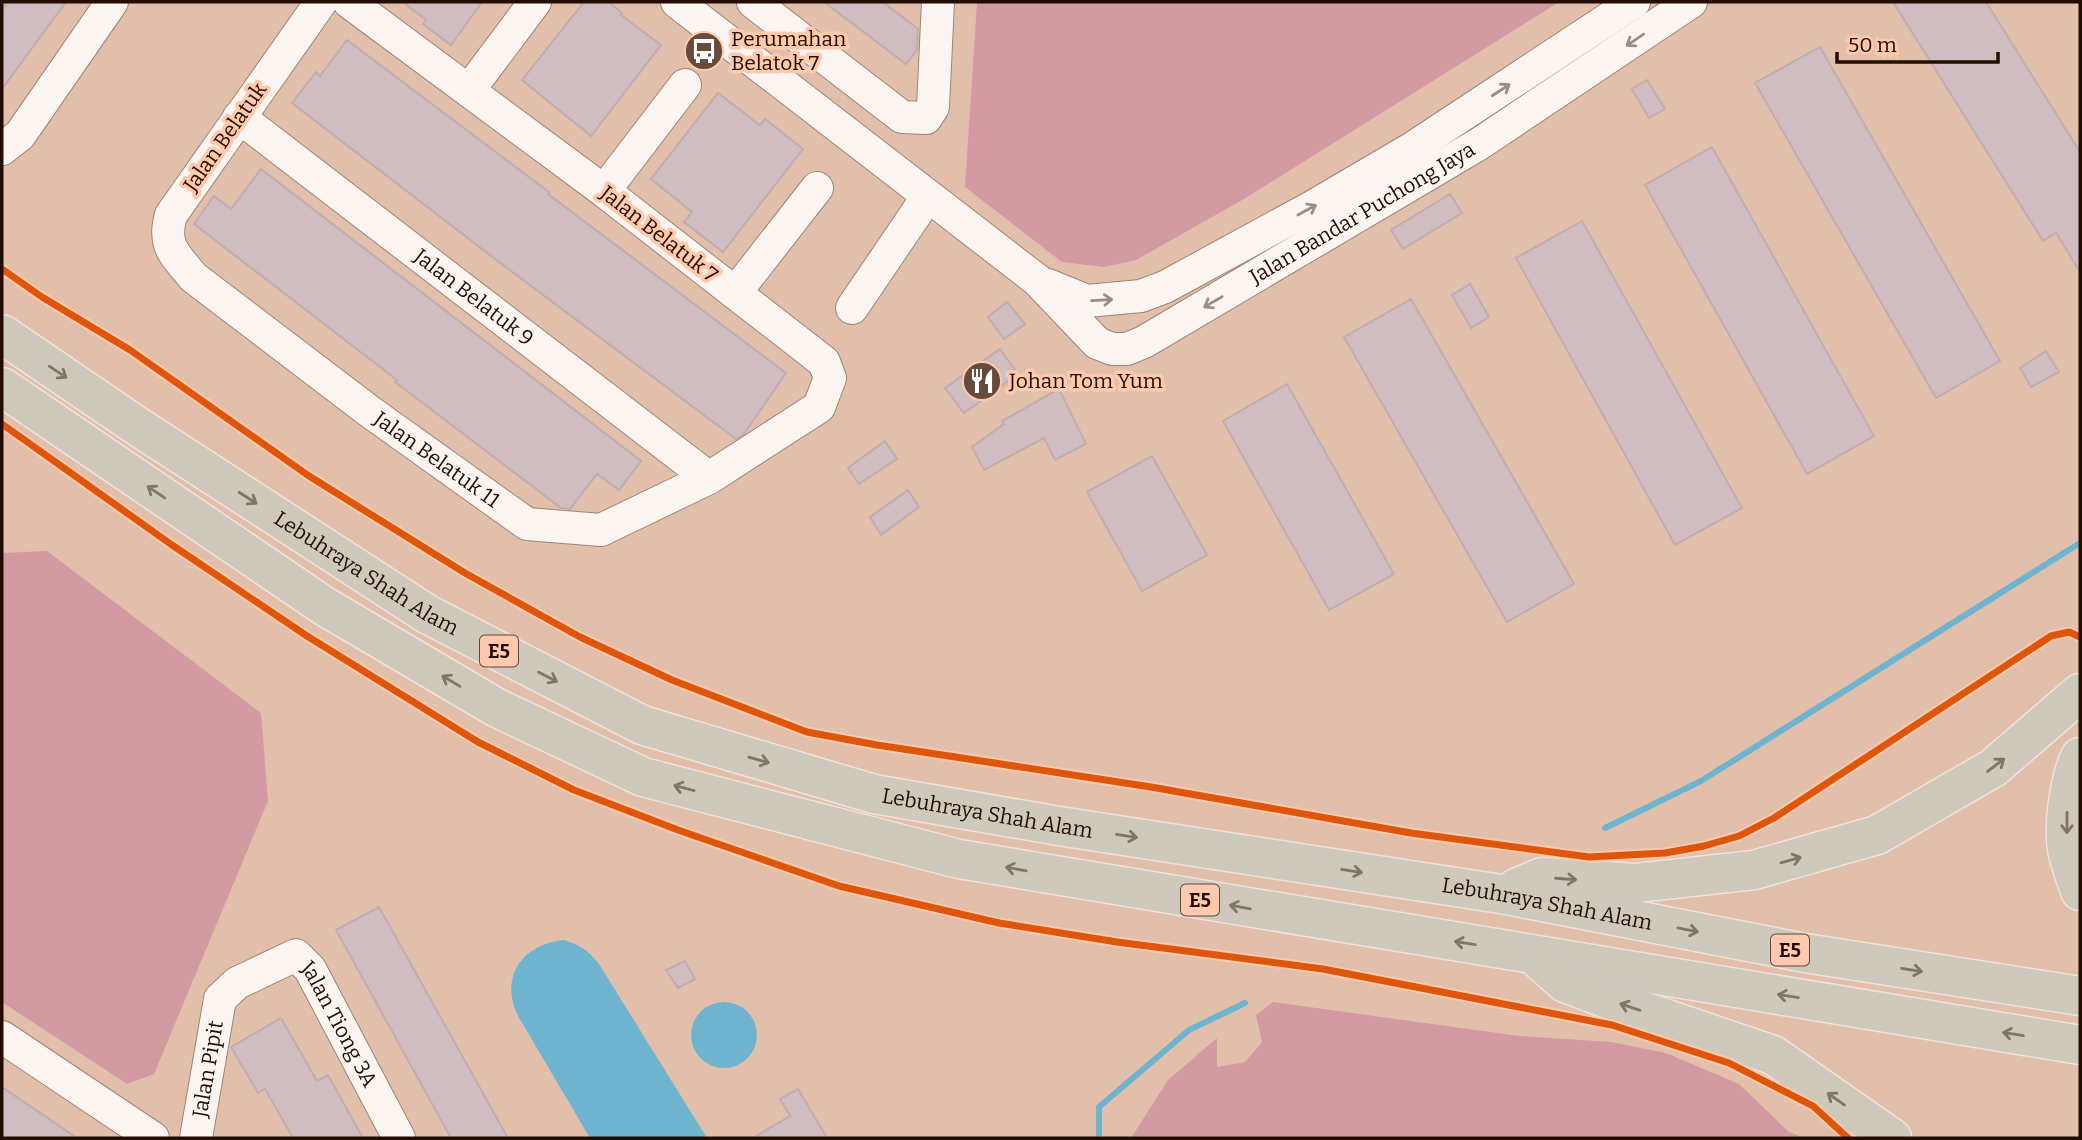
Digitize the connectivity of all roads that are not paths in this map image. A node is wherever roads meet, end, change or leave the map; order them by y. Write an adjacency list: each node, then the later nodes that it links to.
1 (113, 2): 13 (street)
2 (321, 2): 12 (street, Jalan Belatuk)
3 (349, 2): 11 (street, Jalan Belatuk 7)
4 (535, 2): 11 (street)
5 (677, 2): 16 (street, Jalan Bandar Puchong Jaya)
6 (753, 2): 7 (street)
7 (938, 2)
8 (1634, 2): 18 (street, Jalan Bandar Puchong Jaya, one-way to 8)
9 (1691, 2): 18 (street, Jalan Bandar Puchong Jaya, one-way to 18)
10 (685, 85): 15 (street)
11 (469, 90): 15 (street, Jalan Belatuk 7)
12 (239, 117): 17 (street, Jalan Belatuk); 23 (street, Jalan Belatuk 9)
13 (2, 149)
14 (817, 188): 19 (street)
15 (604, 191): 19 (street, Jalan Belatuk 7)
16 (928, 196): 18 (street, Jalan Bandar Puchong Jaya); 20 (street)
17 (193, 277): 23 (street, Jalan Belatuk 11)
18 (1038, 280)
19 (735, 293): 23 (street, Jalan Belatuk 7)
20 (852, 308)
21 (2, 334): 27 (highway, Lebuhraya Shah Alam / E5, one-way to 27)
22 (2, 387): 28 (highway, Lebuhraya Shah Alam / E5, one-way to 22)
23 (709, 478)
24 (2080, 693): 27 (highway, one-way to 24)
25 (2080, 757): 26 (highway, one-way to 26)
26 (2080, 891)
27 (1501, 894): 29 (highway, Lebuhraya Shah Alam / E5, one-way to 29)
28 (1532, 954): 32 (highway, Lebuhraya Shah Alam / E5, one-way to 28); 36 (highway, one-way to 28)
29 (2080, 996)
30 (220, 999): 34 (street, Jalan Pipit); 35 (street, Jalan Tiong 3A)
31 (2, 1037): 33 (street)
32 (2080, 1045)
33 (153, 1138)
34 (196, 1138)
35 (399, 1138)
36 (1892, 1138)

